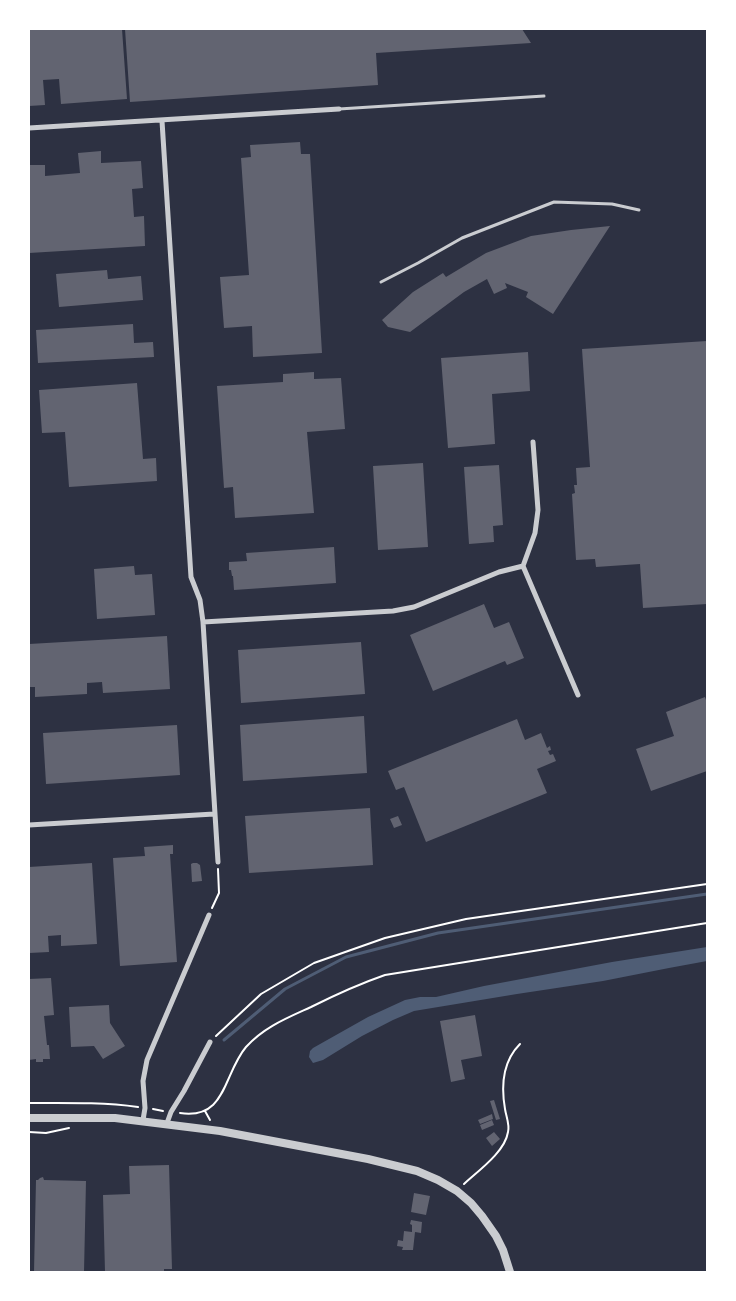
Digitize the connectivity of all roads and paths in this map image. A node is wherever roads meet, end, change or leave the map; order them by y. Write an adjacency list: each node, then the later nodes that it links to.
1 (544, 96): 2 (lane)
2 (340, 109): 3 (street)
3 (162, 121): 4 (street); 9 (street)
4 (29, 128)
5 (639, 210): 6 (lane)
6 (381, 282)
7 (533, 442): 8 (street)
8 (523, 566): 9 (street); 10 (street)
9 (204, 622): 11 (street)
10 (578, 695)
11 (214, 814): 12 (street); 13 (street)
12 (29, 825)
13 (218, 862): 15 (path)
14 (707, 884): 17 (path)
15 (210, 915): 20 (street)
16 (707, 923): 21 (path)
17 (210, 1042): 21 (street)
18 (520, 1044): 27 (path)
19 (29, 1103): 20 (path)
20 (145, 1108): 21 (path); 23 (street)
21 (171, 1112): 24 (street)
22 (29, 1118): 23 (street)
23 (143, 1120): 24 (street)
24 (166, 1123): 27 (street)
25 (73, 1128): 26 (path)
26 (29, 1132)
27 (457, 1191): 28 (street)
28 (510, 1272)

